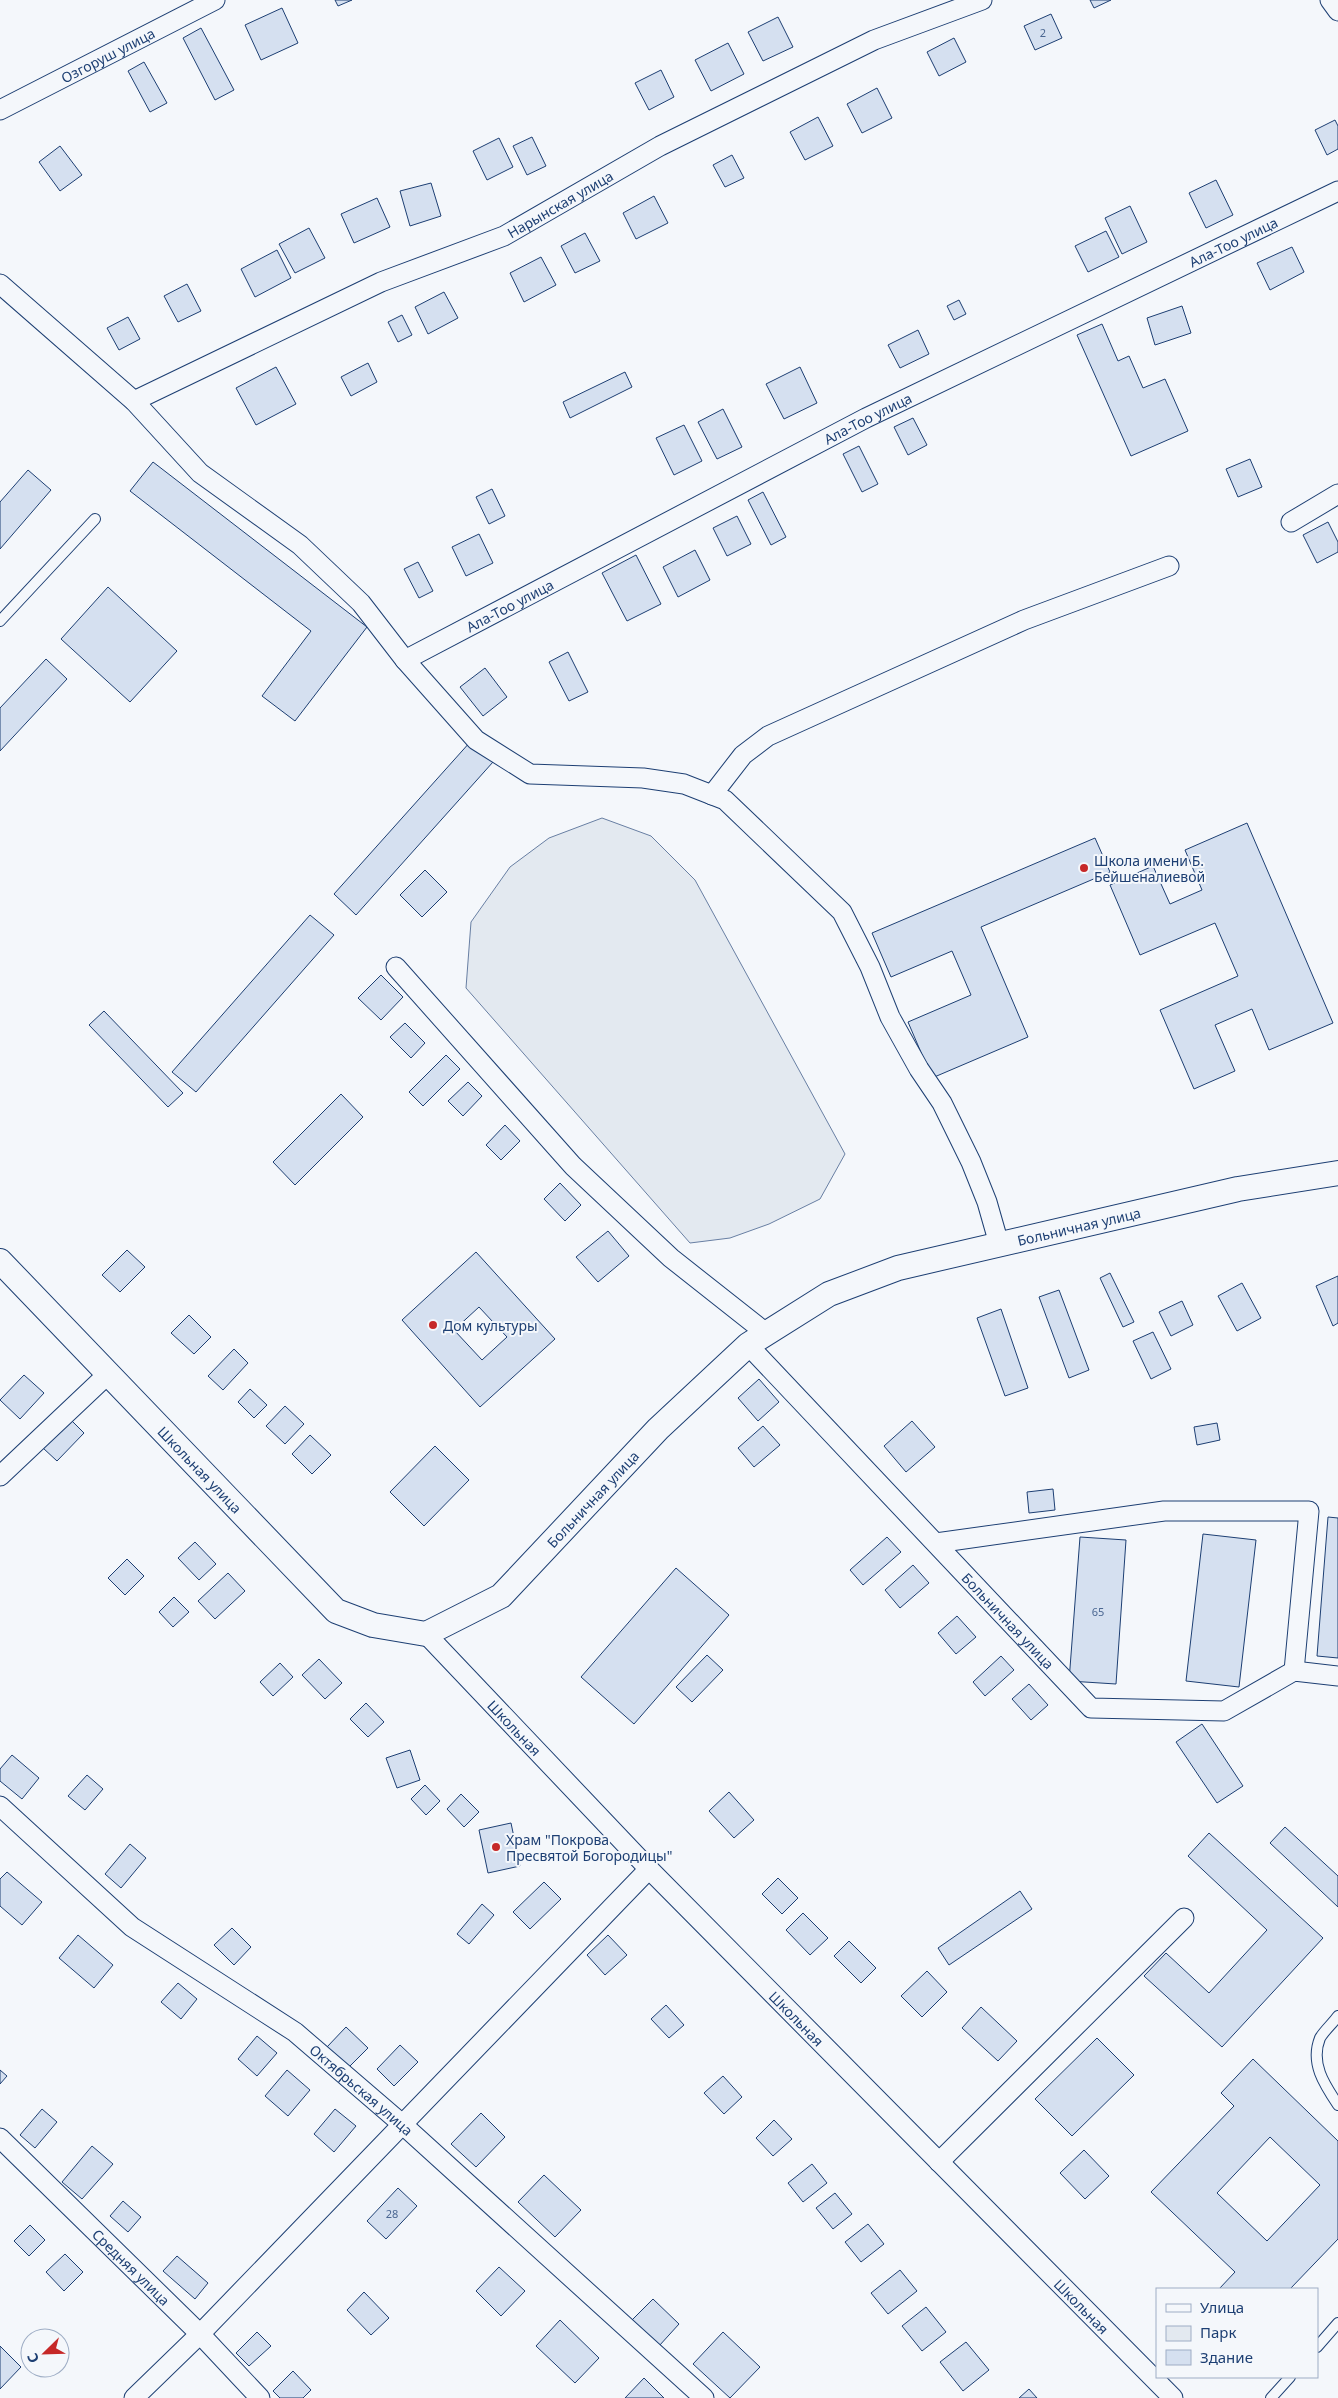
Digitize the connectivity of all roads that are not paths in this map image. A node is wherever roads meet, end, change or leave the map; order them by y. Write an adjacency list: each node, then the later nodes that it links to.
1 (215, 0): 5 (street, Озгоруш улица)
2 (982, 0): 8 (street, Нарынская улица)
3 (1330, 0): 4 (street)
4 (1338, 12)
5 (0, 110)
6 (1338, 191): 14 (street, Ала-Тоо улица)
7 (0, 284): 8 (street)
8 (134, 401): 14 (street)
9 (1338, 494): 11 (street)
10 (96, 519): 13 (lane)
11 (1291, 522)
12 (1168, 566): 15 (street)
13 (0, 621)
14 (404, 660): 15 (street)
15 (712, 795): 18 (street)
16 (396, 967): 20 (street)
17 (1338, 1173): 18 (street, Больничная улица)
18 (999, 1244): 20 (street, Больничная улица)
19 (0, 1261): 21 (street, Школьная улица)
20 (757, 1339): 23 (street, Больничная улица); 24 (street, Больничная улица)
21 (108, 1374): 22 (street); 24 (street, Школьная улица)
22 (0, 1476)
23 (936, 1544): 25 (street, Больничная улица); 25 (street)
24 (426, 1634): 28 (street, Школьная)
25 (1294, 1671): 26 (street)
26 (1338, 1676)
27 (0, 1806): 32 (street, Октябрьская улица)
28 (649, 1869): 32 (street); 34 (street, Школьная)
29 (1184, 1918): 34 (street)
30 (1338, 2016): 31 (lane)
31 (1338, 2105)
32 (402, 2124): 36 (street); 41 (street, Октябрьская улица)
33 (0, 2138): 36 (street, Средняя улица)
34 (939, 2162): 42 (street, Школьная)
35 (1338, 2323): 37 (lane)
36 (200, 2334): 39 (street); 40 (street, Средняя улица)
37 (1318, 2346)
38 (1289, 2378): 43 (lane)
39 (134, 2398)
40 (260, 2398)
41 (704, 2398)
42 (1173, 2398)
43 (1272, 2398)

